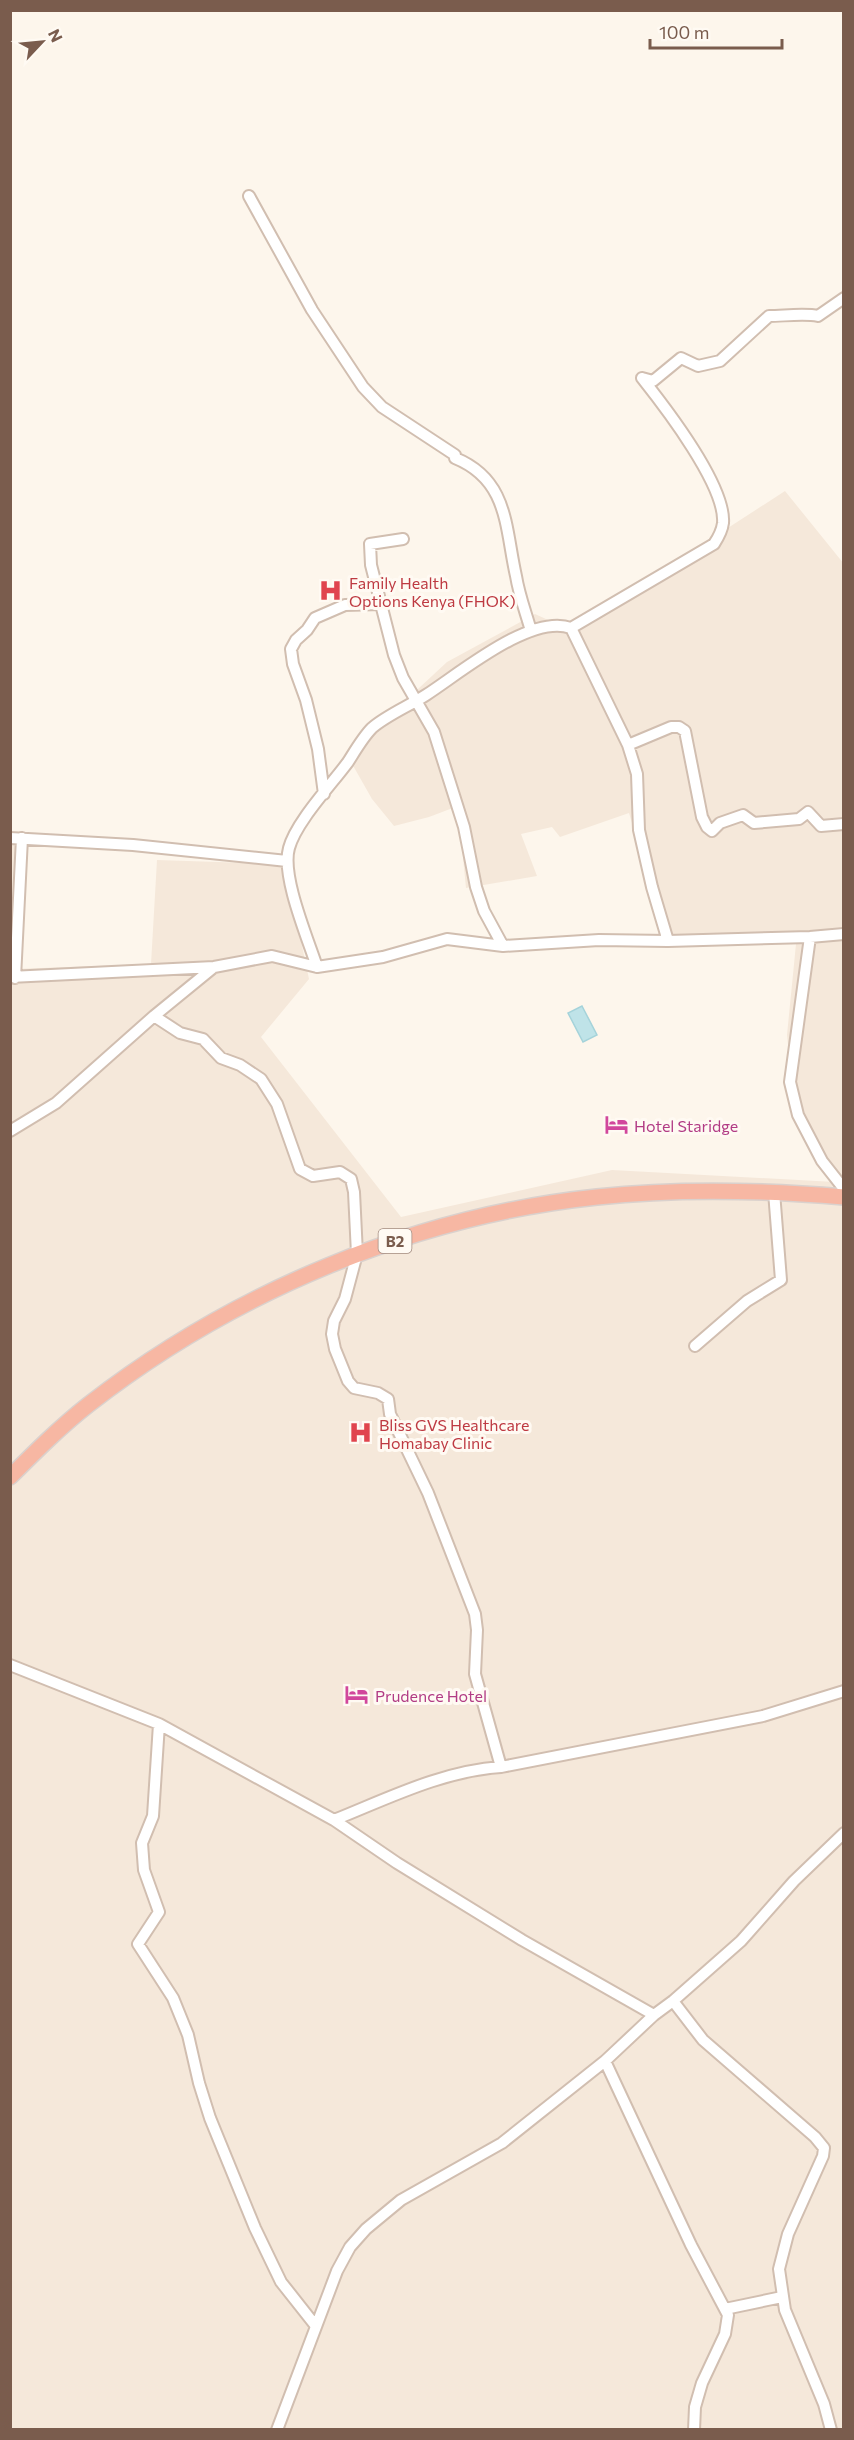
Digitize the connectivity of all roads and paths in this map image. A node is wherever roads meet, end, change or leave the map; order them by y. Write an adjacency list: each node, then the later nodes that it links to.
1 (249, 196): 6 (street)
2 (843, 298): 5 (street)
3 (404, 539): 4 (street)
4 (381, 604): 7 (street); 9 (street)
5 (571, 628): 6 (street); 8 (street)
6 (531, 631): 7 (street)
7 (417, 701): 9 (street); 16 (street)
8 (628, 745): 10 (street); 15 (street)
9 (324, 794): 12 (street)
10 (843, 824)
11 (16, 838): 12 (street); 19 (street)
12 (287, 861): 18 (street)
13 (843, 934): 14 (street)
14 (810, 937): 15 (street); 22 (street)
15 (668, 941): 16 (street)
16 (503, 946): 18 (street)
17 (214, 967): 18 (street); 19 (street); 20 (street)
18 (317, 967)
19 (13, 978)
20 (154, 1016): 21 (street); 25 (street)
21 (10, 1131)
22 (843, 1190)
23 (774, 1192): 24 (highway, B2); 25 (highway, B2); 26 (street)
24 (843, 1197)
25 (357, 1254): 27 (highway, B2); 31 (street)
26 (696, 1346)
27 (10, 1477)
28 (10, 1665): 30 (street)
29 (843, 1691): 31 (street)
30 (159, 1725): 32 (street); 39 (street)
31 (501, 1767): 32 (street)
32 (334, 1820): 35 (street)
33 (843, 1833): 34 (street)
34 (673, 2001): 35 (street); 37 (street)
35 (654, 2015): 36 (street)
36 (604, 2061): 38 (street); 39 (street)
37 (782, 2296): 38 (street); 42 (street)
38 (725, 2309): 41 (street)
39 (315, 2325): 40 (street)
40 (281, 2428)
41 (694, 2430)
42 (831, 2430)

